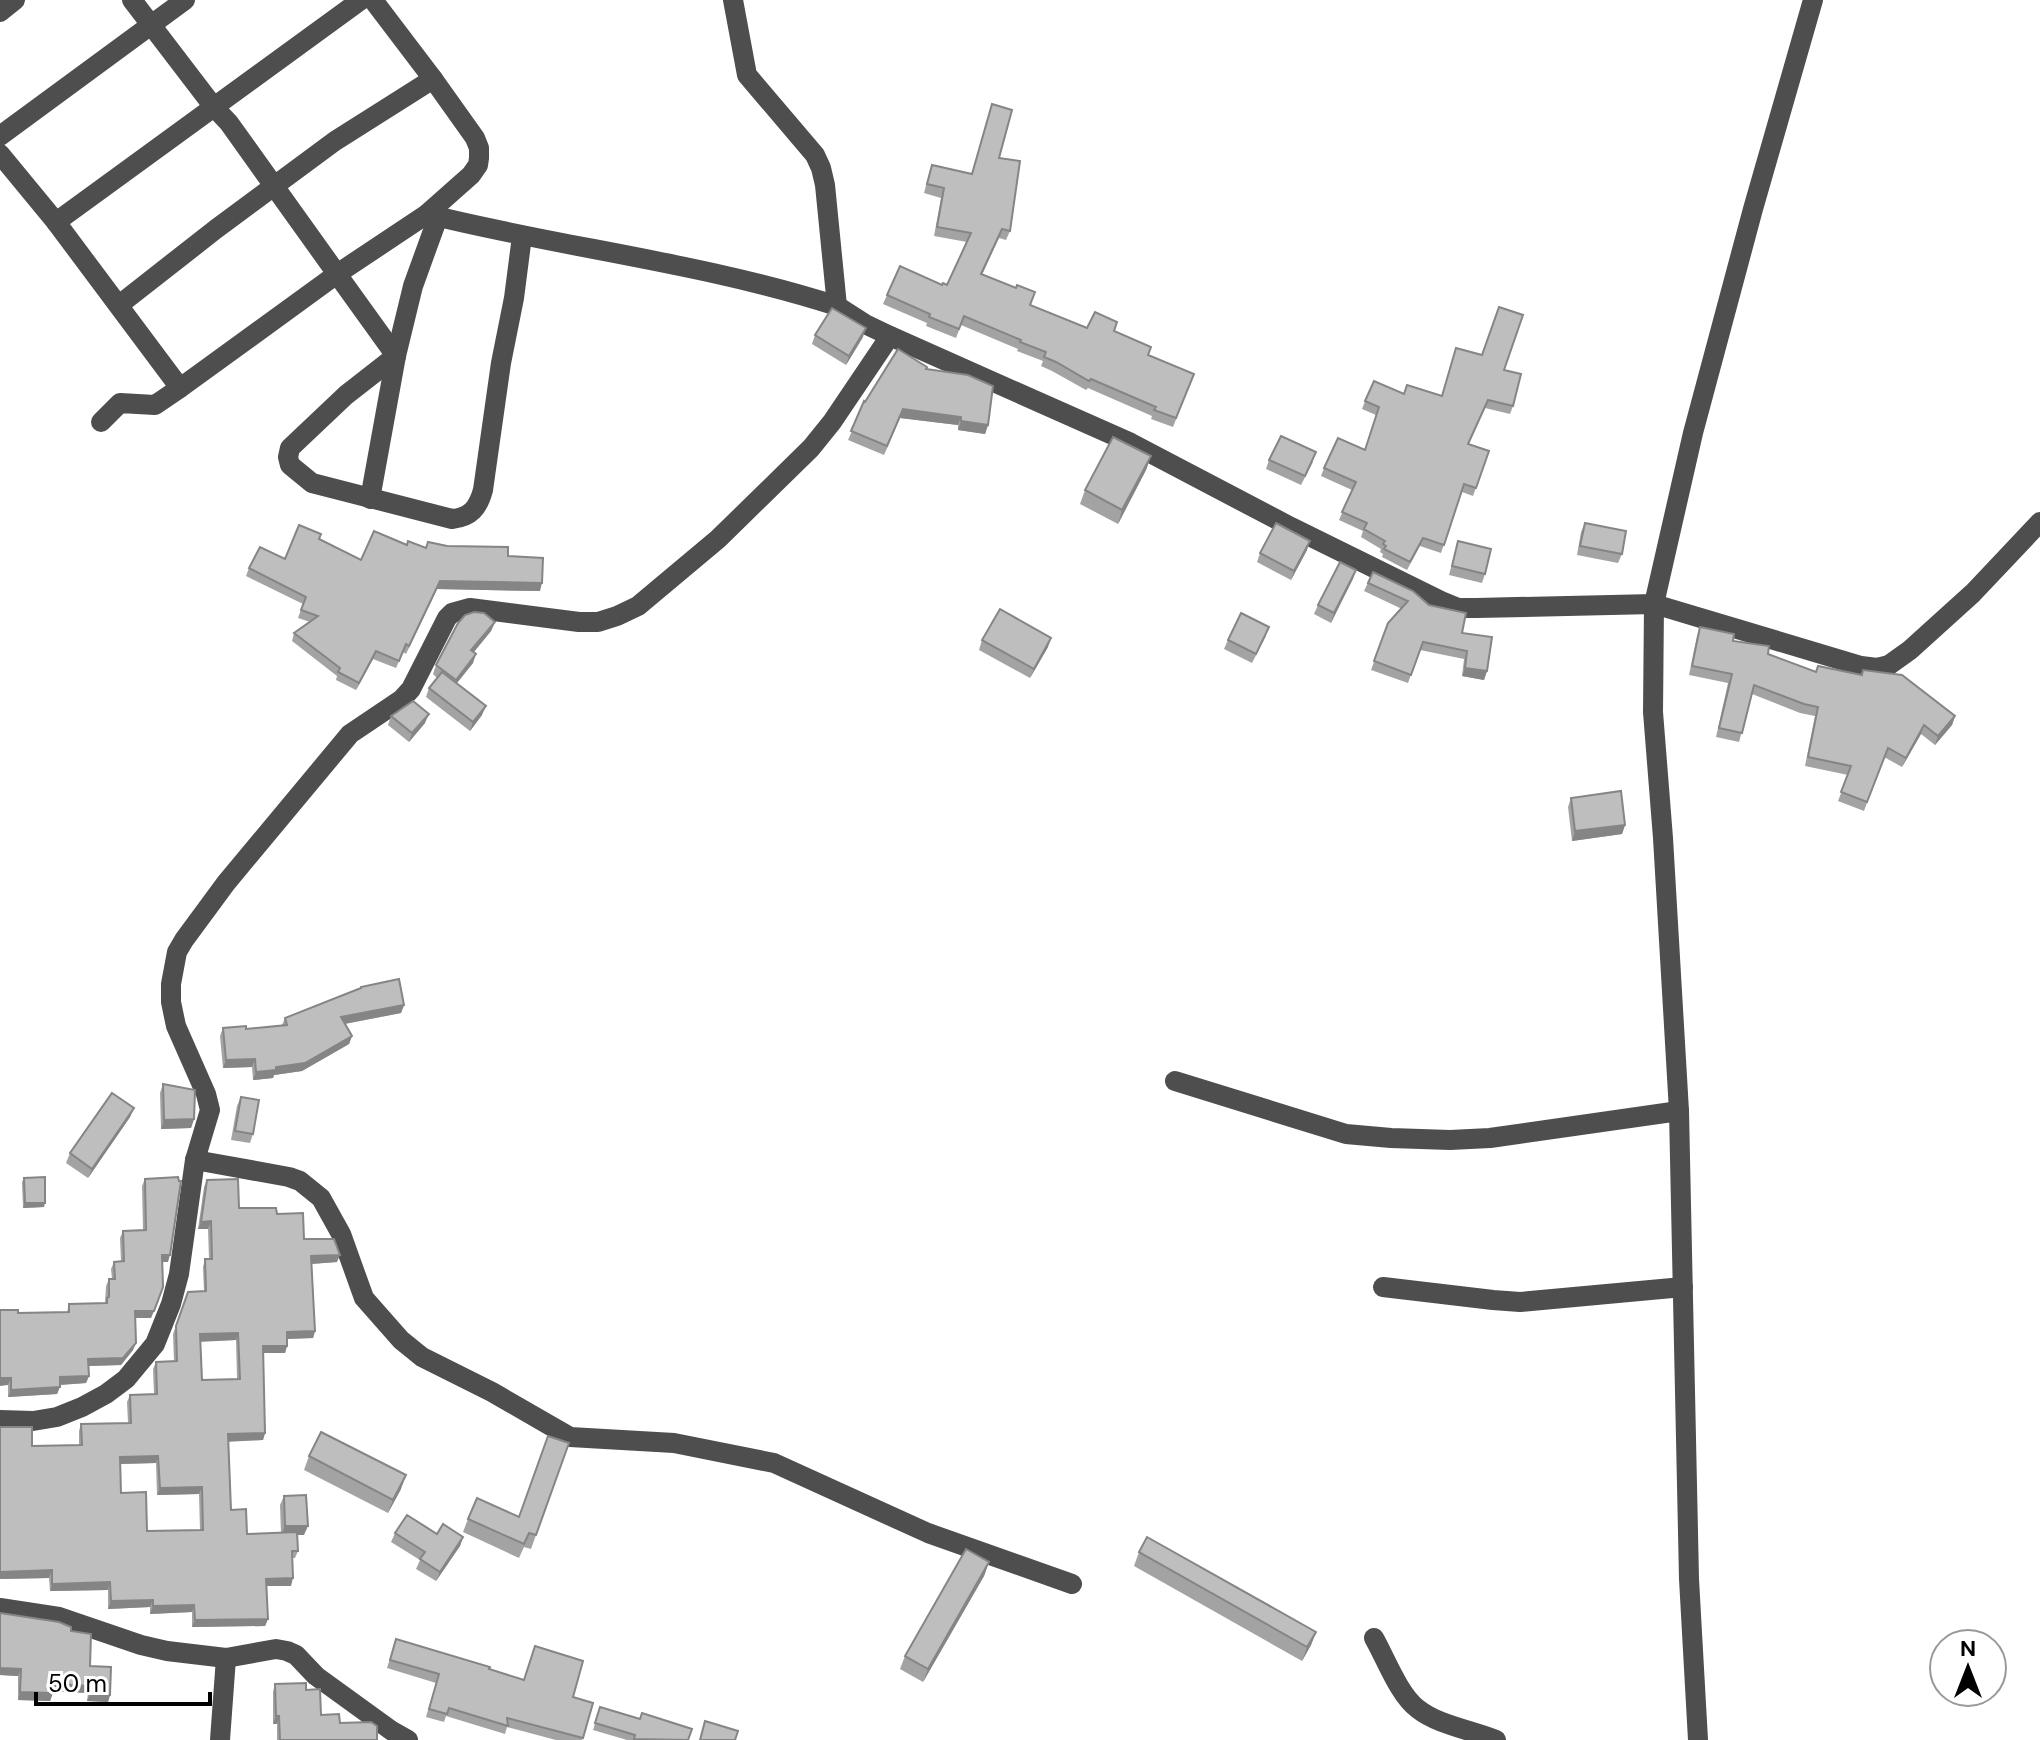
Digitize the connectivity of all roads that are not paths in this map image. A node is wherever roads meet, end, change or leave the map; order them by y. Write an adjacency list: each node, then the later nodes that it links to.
1 (15, 0): 8 (street)
2 (132, 0): 9 (street)
3 (185, 0): 9 (street)
4 (361, 0): 11 (street)
5 (373, 0): 10 (street)
6 (733, 0): 20 (street)
7 (1813, 0): 27 (street)
8 (0, 12)
9 (150, 25): 11 (street); 12 (street)
10 (433, 79): 14 (street); 15 (street)
11 (213, 106): 14 (street); 16 (street)
12 (0, 136)
13 (0, 154): 16 (street)
14 (274, 187): 18 (street); 19 (street)
15 (432, 215): 17 (street); 18 (street); 22 (street)
16 (56, 222): 19 (street)
17 (522, 236): 20 (street); 25 (street)
18 (337, 274): 22 (street); 23 (street)
19 (119, 305): 23 (street)
20 (837, 306): 21 (street)
21 (890, 336): 27 (street); 30 (street)
22 (396, 356): 25 (street); 25 (street)
23 (180, 388): 24 (street)
24 (101, 422)
25 (370, 499)
26 (2040, 522): 27 (street)
27 (1654, 604): 29 (street)
28 (1175, 1081): 29 (street)
29 (1679, 1111): 32 (street)
30 (195, 1160): 33 (street); 34 (street)
31 (1383, 1287): 32 (street)
32 (1683, 1287): 41 (street)
33 (0, 1420)
34 (1072, 1584)
35 (0, 1608): 37 (street)
36 (1374, 1638): 40 (street)
37 (226, 1658): 38 (street); 39 (street)
38 (220, 1740)
39 (408, 1740)
40 (1496, 1740)
41 (1698, 1740)

